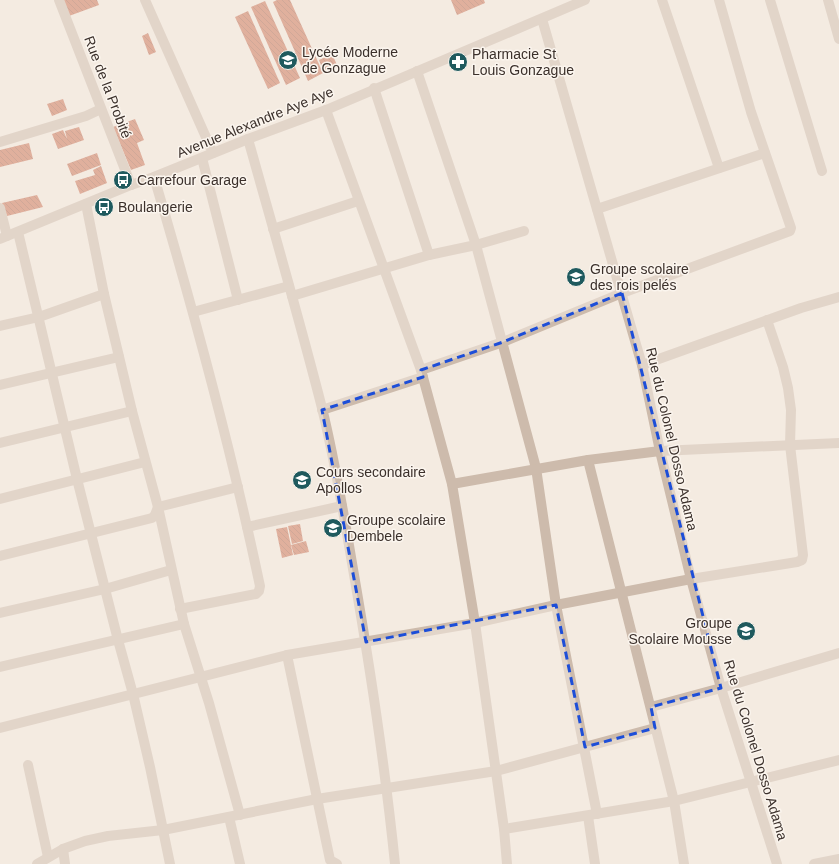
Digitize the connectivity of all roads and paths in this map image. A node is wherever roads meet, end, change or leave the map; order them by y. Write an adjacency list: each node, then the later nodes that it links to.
1 (59, 0): 12 (street, Rue de la Probité)
2 (145, 0): 16 (street)
3 (585, 0): 8 (street, Avenue Alexandre Aye Aye)
4 (662, 0): 19 (street)
5 (719, 0): 17 (street)
6 (770, 0): 20 (street)
7 (828, 0): 9 (street)
8 (542, 19): 10 (street, Avenue Alexandre Aye Aye); 26 (street, Rue du Colonel Dosso Adama)
9 (839, 39)
10 (417, 71): 11 (street, Avenue Alexandre Aye Aye); 31 (street)
11 (374, 88): 13 (street, Avenue Alexandre Aye Aye); 32 (street)
12 (101, 110): 15 (street); 22 (street, Rue de la Probité)
13 (326, 110): 14 (street, Avenue Alexandre Aye Aye); 23 (street)
14 (248, 139): 16 (street, Avenue Alexandre Aye Aye); 27 (street)
15 (0, 142)
16 (213, 153): 18 (street, Avenue Alexandre Aye Aye)
17 (765, 153): 19 (street); 35 (street)
18 (202, 158): 21 (street, Avenue Alexandre Aye Aye); 38 (street)
19 (719, 168): 26 (street)
20 (822, 171)
21 (154, 177): 22 (street, Avenue Alexandre Aye Aye); 39 (street)
22 (131, 185): 24 (street, Avenue Alexandre Aye Aye)
23 (358, 201): 27 (street); 33 (street)
24 (86, 204): 29 (street, Avenue Alexandre Aye Aye); 36 (street)
25 (0, 208): 30 (street)
26 (597, 209): 35 (street, Rue du Colonel Dosso Adama)
27 (274, 229): 34 (street)
28 (524, 231): 31 (street)
29 (18, 232): 30 (street, Avenue Alexandre Aye Aye); 40 (street)
30 (4, 238)
31 (476, 245): 32 (street); 43 (street)
32 (429, 256): 33 (street)
33 (384, 269): 34 (street); 47 (street)
34 (291, 291): 38 (street); 49 (street)
35 (622, 293): 43 (street); 45 (street, Rue du Colonel Dosso Adama)
36 (104, 294): 40 (street); 44 (street)
37 (839, 297): 41 (street)
38 (238, 300): 39 (street)
39 (192, 312): 61 (street)
40 (39, 317): 42 (street); 46 (street)
41 (767, 320): 45 (street); 54 (street)
42 (0, 326)
43 (503, 342): 47 (street); 58 (street)
44 (119, 357): 46 (street); 50 (street)
45 (642, 365): 55 (street, Rue du Colonel Dosso Adama)
46 (52, 373): 48 (street); 51 (street)
47 (422, 374): 49 (street); 60 (street)
48 (0, 385)
49 (322, 410): 63 (street)
50 (132, 411): 51 (street); 57 (street)
51 (65, 428): 52 (street); 59 (street)
52 (0, 443)
53 (839, 443): 54 (street)
54 (790, 445): 55 (street); 69 (street)
55 (660, 451): 56 (street); 69 (street, Rue du Colonel Dosso Adama)
56 (588, 460): 58 (street); 71 (street)
57 (146, 462): 59 (street); 64 (street)
58 (536, 468): 60 (street); 72 (street)
59 (77, 479): 62 (street); 66 (street)
60 (452, 484): 75 (street)
61 (238, 487): 64 (street); 65 (street)
62 (0, 499)
63 (342, 506): 65 (street); 78 (street)
64 (158, 507): 66 (street); 68 (street)
65 (247, 527): 73 (street)
66 (91, 534): 67 (street); 70 (street)
67 (0, 556)
68 (171, 570): 70 (street); 73 (street)
69 (691, 579): 71 (street); 83 (street, Rue du Colonel Dosso Adama)
70 (105, 589): 74 (street); 77 (street)
71 (622, 593): 72 (street); 85 (street)
72 (556, 605): 75 (street); 88 (street)
73 (180, 609): 76 (street)
74 (0, 613)
75 (475, 623): 78 (street); 91 (street)
76 (184, 624): 77 (street); 82 (street)
77 (118, 640): 81 (street); 84 (street)
78 (366, 642): 80 (street); 93 (street)
79 (839, 653): 83 (street)
80 (287, 655): 82 (street); 94 (street)
81 (0, 667)
82 (201, 678): 84 (street); 96 (street)
83 (721, 688): 85 (street); 92 (street, Rue du Colonel Dosso Adama)
84 (133, 694): 86 (street); 100 (street)
85 (651, 707): 87 (street)
86 (0, 728)
87 (655, 728): 88 (street); 95 (street)
88 (585, 747): 91 (street); 97 (street)
89 (839, 760): 92 (street)
90 (28, 765): 102 (street)
91 (496, 771): 93 (street); 99 (street)
92 (751, 783): 95 (street); 113 (street, Rue du Colonel Dosso Adama)
93 (387, 787): 94 (street); 109 (street)
94 (317, 799): 96 (street); 108 (street)
95 (674, 801): 97 (street); 112 (street)
96 (240, 815): 98 (street)
97 (592, 815): 99 (street); 111 (street)
98 (229, 817): 100 (street); 107 (street)
99 (504, 829): 110 (street)
100 (163, 830): 101 (street); 106 (street)
101 (63, 849): 102 (street); 105 (street)
102 (48, 857): 104 (street)
103 (839, 859): 114 (street)
104 (38, 864)
105 (65, 864)
106 (170, 864)
107 (240, 864)
108 (338, 864)
109 (395, 864)
110 (507, 864)
111 (595, 864)
112 (684, 864)
113 (777, 864)
114 (814, 864)

